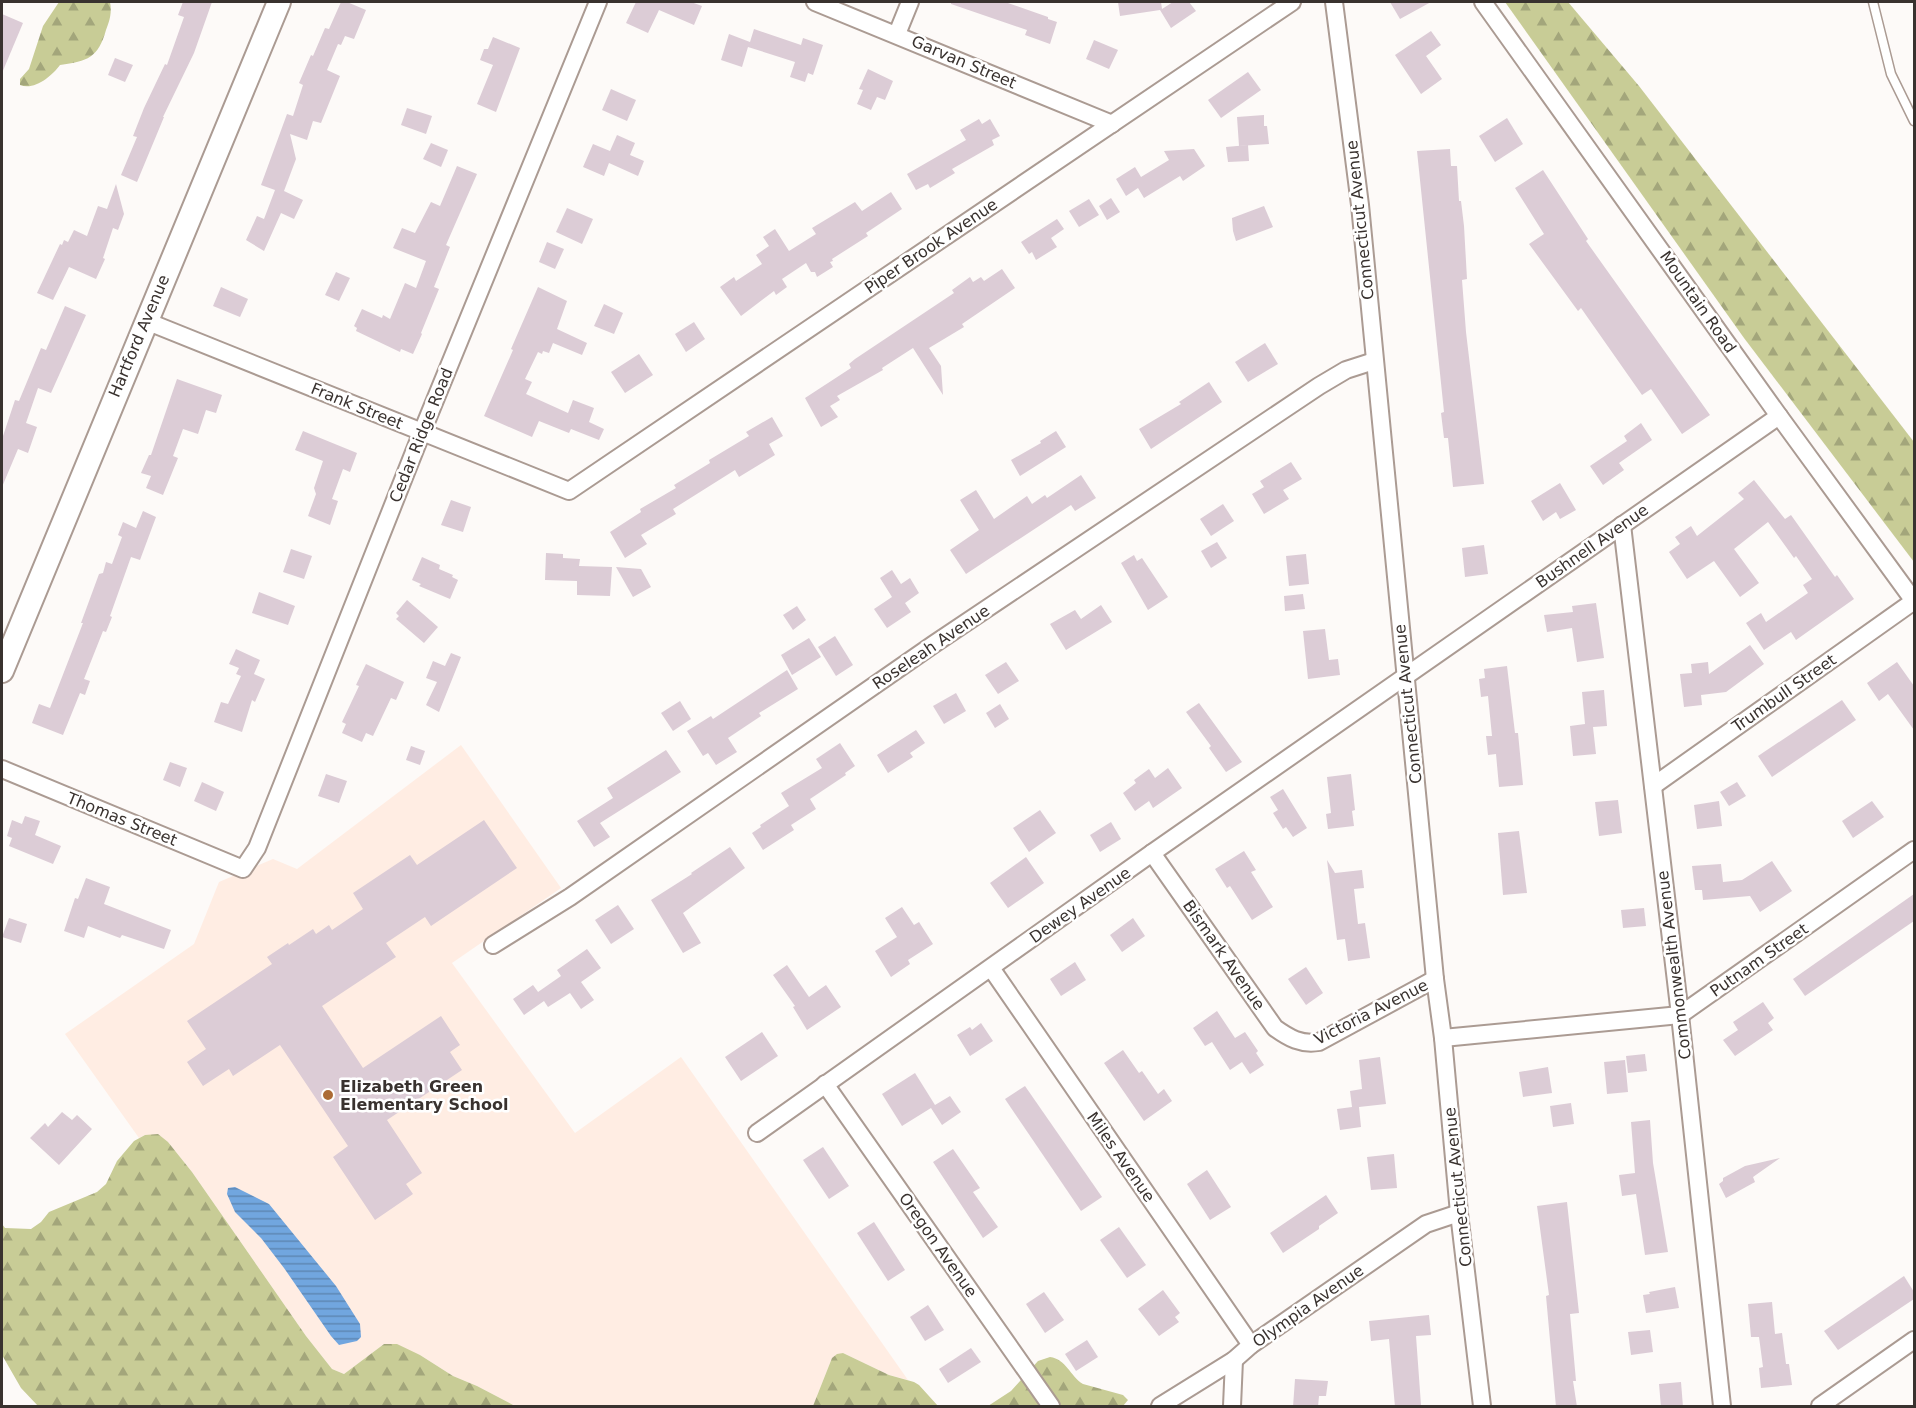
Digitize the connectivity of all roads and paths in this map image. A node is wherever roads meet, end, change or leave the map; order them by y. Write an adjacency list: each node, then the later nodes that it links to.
1 (279, 2): 12 (main road, Hartford Avenue)
2 (598, 2): 15 (street, Cedar Ridge Road)
3 (815, 2): 9 (street, Garvan Street)
4 (910, 2): 9 (street)
5 (1292, 2): 11 (street, Piper Brook Avenue)
6 (1334, 2): 13 (street, Connecticut Avenue)
7 (1483, 2): 14 (street, Mountain Road)
8 (1873, 2): 10 (lane)
9 (897, 34): 11 (street, Garvan Street)
10 (1914, 121)
11 (1112, 124): 16 (street, Piper Brook Avenue)
12 (146, 321): 15 (street, Frank Street); 19 (main road, Hartford Avenue)
13 (1374, 361): 20 (street, Connecticut Avenue); 26 (street, Roseleah Avenue)
14 (1779, 416): 17 (street, Bushnell Avenue); 18 (street, Mountain Road)
15 (422, 432): 16 (street, Frank Street); 25 (street, Cedar Ridge Road)
16 (569, 490)
17 (1622, 525): 20 (street, Bushnell Avenue); 22 (street, Commonwealth Avenue)
18 (1914, 601): 22 (street, Trumbull Street)
19 (2, 671)
20 (1405, 678): 24 (street, Dewey Avenue); 28 (street, Connecticut Avenue)
21 (2, 769): 25 (street, Thomas Street)
22 (1653, 786): 29 (street, Commonwealth Avenue)
23 (1914, 850): 29 (street, Putnam Street)
24 (1152, 853): 27 (street, Dewey Avenue); 31 (street, Bismark Avenue)
25 (243, 869)
26 (493, 945)
27 (991, 968): 32 (street, Dewey Avenue); 36 (street, Miles Avenue)
28 (1436, 979): 30 (street, Connecticut Avenue); 31 (street, Victoria Avenue)
29 (1680, 1015): 30 (street, Putnam Street); 42 (street, Commonwealth Avenue)
30 (1443, 1038): 34 (street, Connecticut Avenue)
31 (1306, 1044)
32 (825, 1084): 33 (street, Dewey Avenue); 38 (street, Oregon Avenue)
33 (757, 1133)
34 (1459, 1213): 36 (street, Olympia Avenue); 41 (street, Connecticut Avenue)
35 (1914, 1340): 43 (street)
36 (1251, 1345): 37 (street, Olympia Avenue)
37 (1234, 1360): 39 (street, Olympia Avenue); 40 (street)
38 (1051, 1407)
39 (1160, 1407)
40 (1232, 1407)
41 (1482, 1407)
42 (1722, 1407)
43 (1820, 1407)

